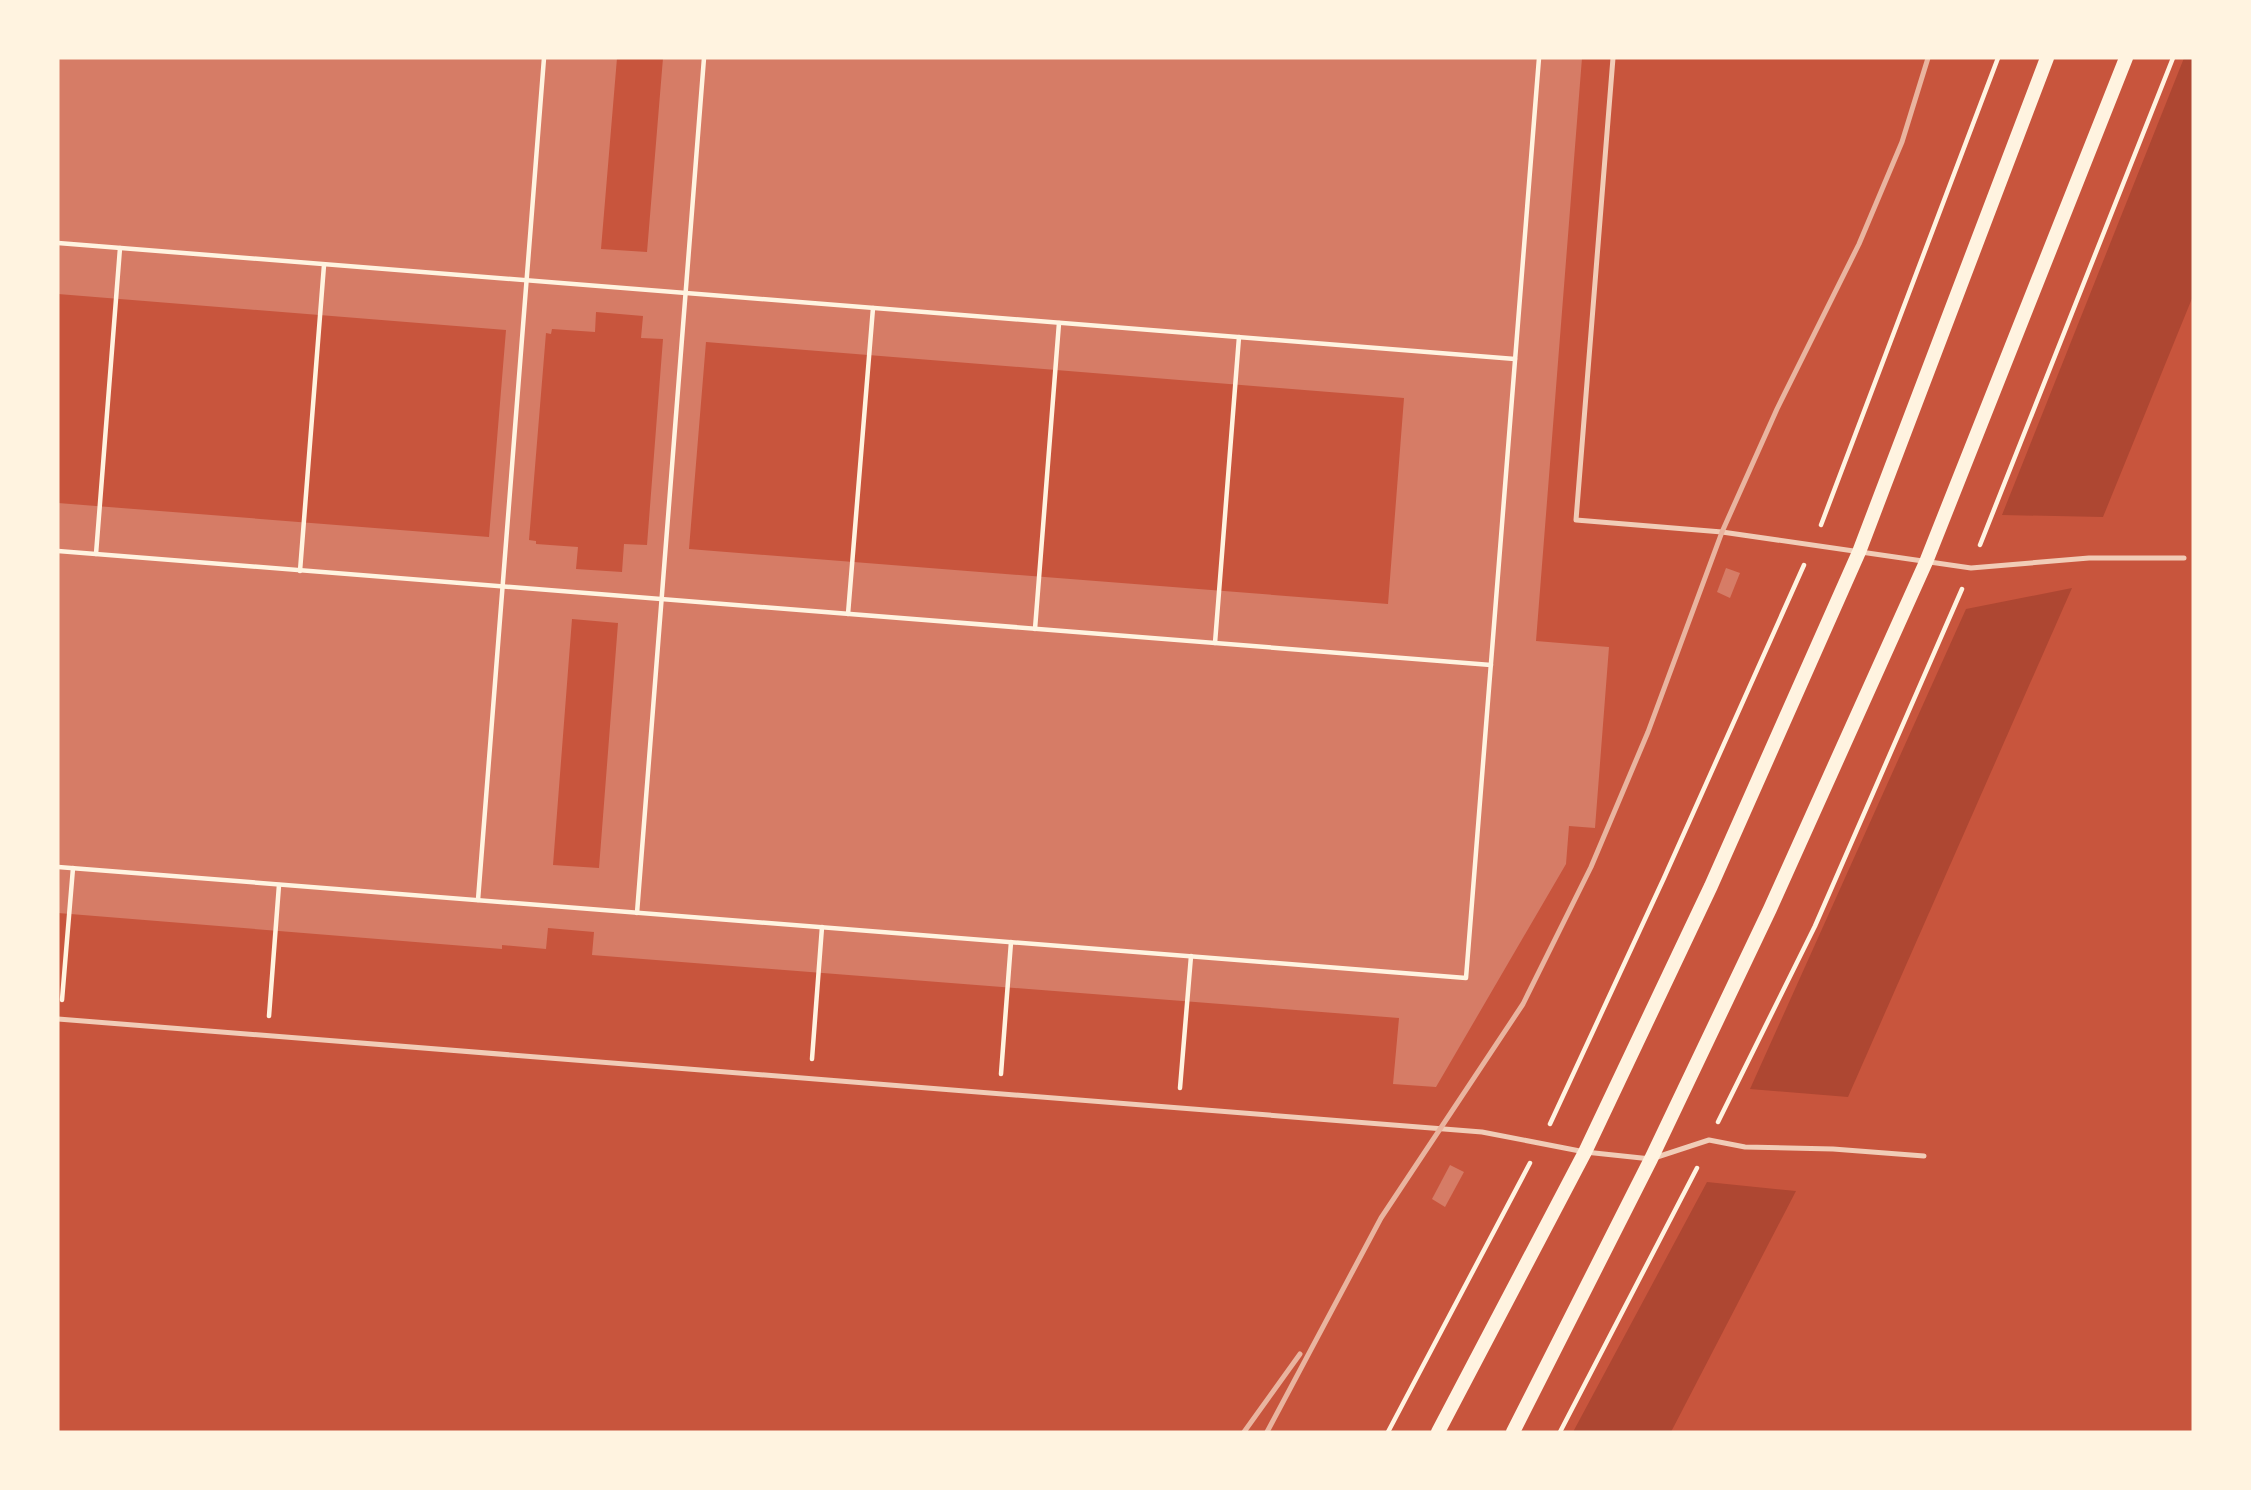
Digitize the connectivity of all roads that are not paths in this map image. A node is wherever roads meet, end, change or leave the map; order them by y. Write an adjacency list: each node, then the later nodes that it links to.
1 (1613, 58): 4 (lane)
2 (2047, 58): 4 (main road)
3 (2126, 58): 6 (main road)
4 (1859, 552): 6 (lane); 8 (main road)
5 (2184, 558): 6 (lane)
6 (1926, 562): 10 (main road)
7 (59, 1019): 8 (lane)
8 (1585, 1152): 10 (lane); 11 (main road)
9 (1924, 1156): 10 (lane)
10 (1651, 1159): 12 (main road)
11 (1438, 1432)
12 (1513, 1432)

